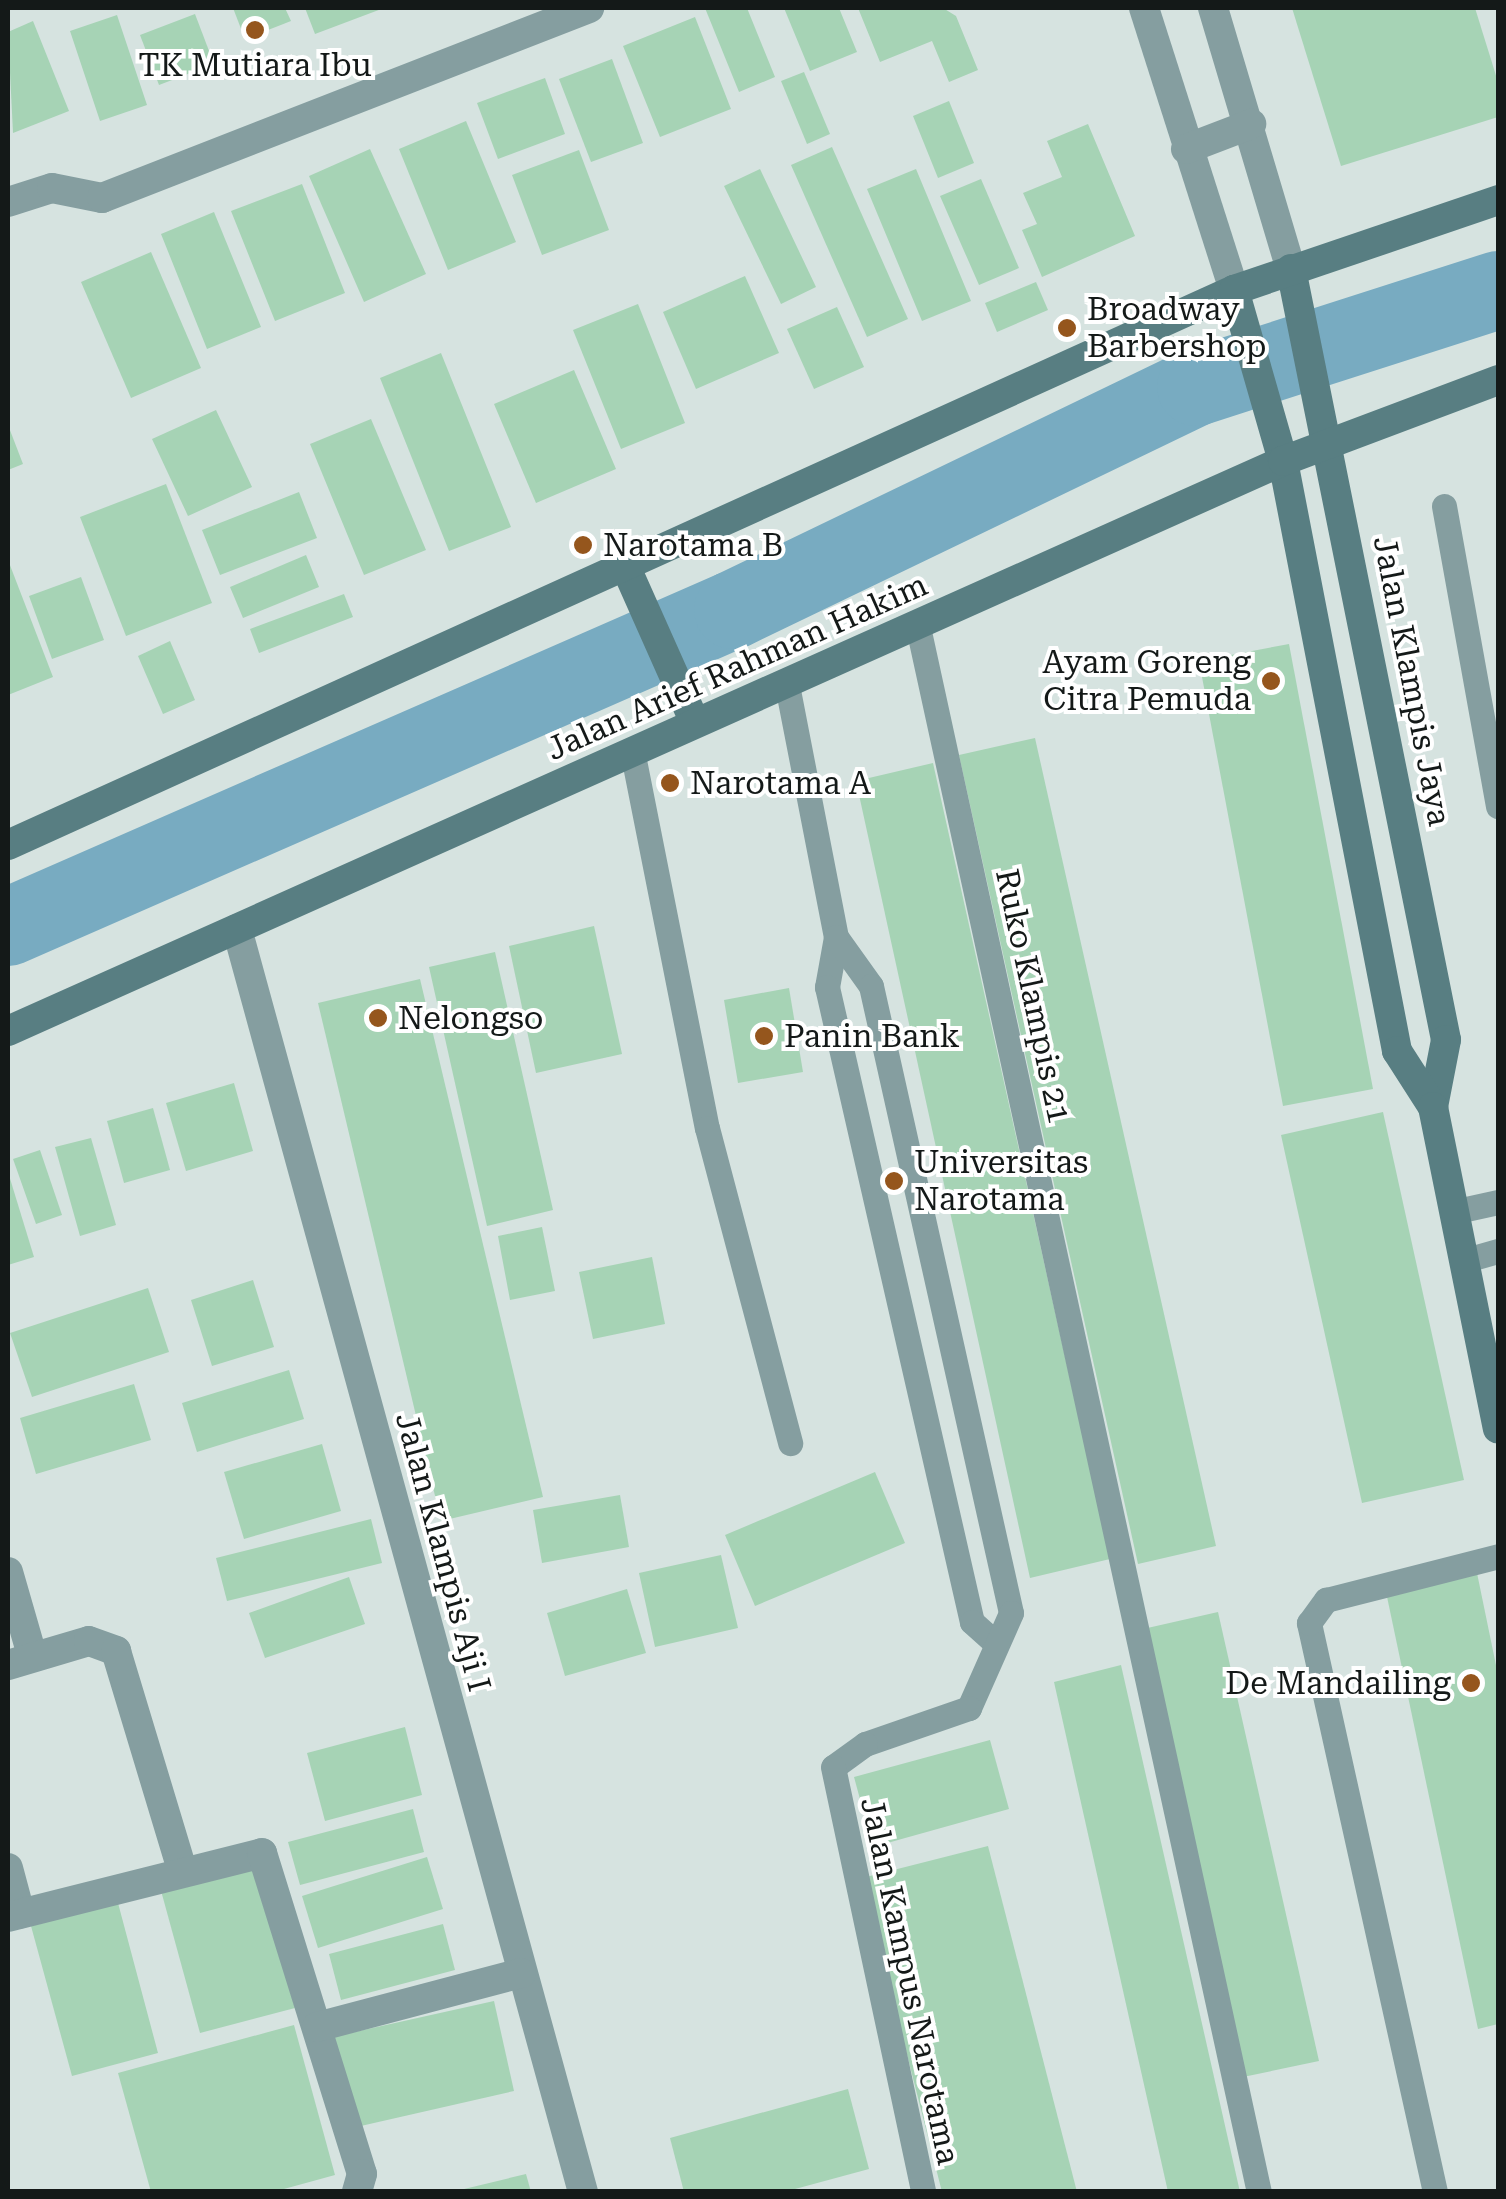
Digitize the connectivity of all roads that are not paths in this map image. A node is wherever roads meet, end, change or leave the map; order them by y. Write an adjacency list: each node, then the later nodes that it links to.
1 (589, 8): 7 (street)
2 (1144, 8): 5 (street)
3 (1213, 8): 4 (street)
4 (1252, 124): 5 (street); 8 (street)
5 (1186, 149): 9 (street)
6 (1498, 200): 8 (street)
7 (8, 202)
8 (1290, 269): 9 (street); 11 (street, Jalan Klampis Jaya)
9 (1234, 290): 12 (street, Jalan Klampis Jaya); 14 (street)
10 (1498, 380): 11 (street, Jalan Arief Rahman Hakim)
11 (1327, 428): 12 (street, Jalan Arief Rahman Hakim); 24 (street, Jalan Klampis Jaya)
12 (1283, 461): 15 (street, Jalan Arief Rahman Hakim); 24 (street, Jalan Klampis Jaya)
13 (1444, 506): 19 (lane)
14 (627, 570): 17 (street); 20 (street)
15 (918, 627): 16 (street, Jalan Arief Rahman Hakim); 43 (lane, Ruko Klampis 21)
16 (787, 685): 17 (street, Jalan Arief Rahman Hakim); 22 (lane, Jalan Kampus Narotama)
17 (691, 714): 18 (street, Jalan Arief Rahman Hakim)
18 (632, 750): 21 (street, Jalan Arief Rahman Hakim); 30 (lane)
19 (1498, 806)
20 (8, 846)
21 (237, 929): 23 (street, Jalan Arief Rahman Hakim); 38 (street, Jalan Klampis Aji I)
22 (836, 938): 33 (lane, Jalan Kampus Narotama); 33 (lane, Jalan Kampus Narotama)
23 (8, 1031)
24 (1434, 1107): 26 (street, Jalan Klampis Jaya)
25 (1498, 1202): 26 (lane)
26 (1457, 1211): 28 (street, Jalan Klampis Jaya)
27 (1498, 1251): 28 (lane)
28 (1466, 1260): 29 (street, Jalan Klampis Jaya)
29 (1498, 1429)
30 (790, 1443)
31 (1498, 1556): 44 (lane)
32 (8, 1572): 34 (street)
33 (992, 1640): 42 (lane, Jalan Kampus Narotama)
34 (20, 1660): 35 (street)
35 (182, 1866): 37 (street); 39 (street)
36 (8, 1868): 37 (street)
37 (14, 1915)
38 (521, 1974): 39 (street); 41 (street, Jalan Klampis Aji I)
39 (317, 2026): 40 (street)
40 (358, 2192)
41 (583, 2192)
42 (923, 2192)
43 (1259, 2192)
44 (1435, 2192)

